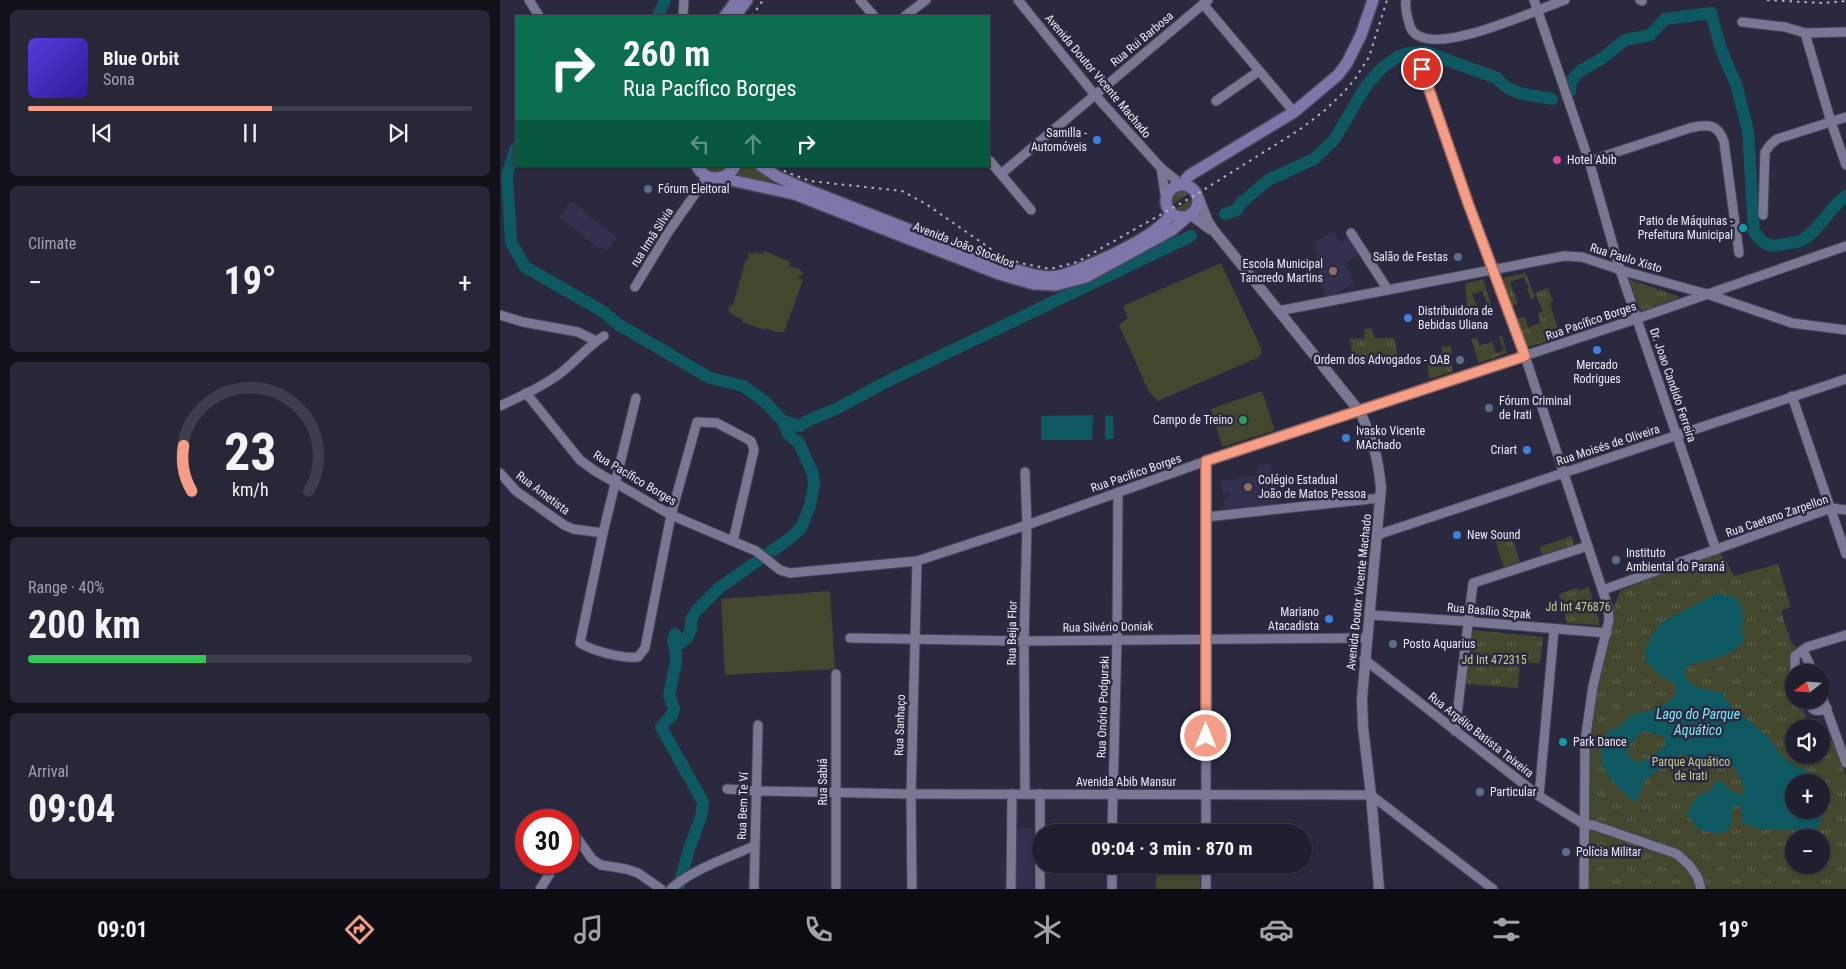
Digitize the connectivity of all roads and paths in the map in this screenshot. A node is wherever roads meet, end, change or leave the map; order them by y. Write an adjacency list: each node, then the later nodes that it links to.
1 (528, 0): 14 (street)
2 (684, 0): 15 (street)
3 (737, 0): 16 (main road)
4 (747, 0): 17 (main road)
5 (860, 0): 18 (street)
6 (926, 0): 19 (street)
7 (1018, 0): 25 (street, Avenida Doutor Vicente Machado)
8 (1373, 0): 27 (main road)
9 (1406, 0): 13 (street)
10 (1534, 0): 13 (street, Dr. Joao Candido Ferreira)
11 (1565, 0): 13 (street)
12 (1206, 2): 24 (street); 25 (street, Rua Rui Barbosa)
13 (1538, 10): 31 (street, Dr. Joao Candido Ferreira)
14 (538, 15)
15 (683, 15)
16 (726, 15)
17 (736, 15)
18 (873, 15)
19 (906, 15)
20 (1742, 22): 22 (street)
21 (1846, 32): 22 (street)
22 (1805, 33): 29 (street)
23 (1422, 69): 52 (street)
24 (1259, 71): 26 (street); 27 (street)
25 (1095, 95): 36 (street, Avenida Doutor Vicente Machado); 38 (street, Rua Rui Barbosa)
26 (1216, 101)
27 (1294, 112): 37 (main road)
28 (1846, 117): 29 (street)
29 (1831, 122): 32 (street); 46 (street)
30 (990, 161): 38 (street)
31 (1589, 161): 51 (street); 53 (street, Dr. Joao Candido Ferreira)
32 (1846, 165)
33 (697, 167): 39 (main road)
34 (734, 167): 40 (main road)
35 (763, 167): 45 (main road, Avenida João Stocklos)
36 (1161, 168): 41 (street, Avenida Doutor Vicente Machado); 43 (street)
37 (1202, 170): 41 (main road); 42 (main road)
38 (1001, 174): 44 (street)
39 (707, 177): 40 (main road, Avenida João Stocklos); 54 (street, rua Irmã Silvia)
40 (721, 178): 47 (main road, Avenida João Stocklos)
41 (1182, 185): 42 (main road); 43 (main road)
42 (1198, 197): 47 (main road); 48 (street, Avenida Doutor Vicente Machado)
43 (1166, 200): 45 (main road)
44 (1031, 210)
45 (1171, 212): 47 (main road)
46 (1763, 215)
47 (1189, 216): 48 (street, Avenida Doutor Vicente Machado)
48 (1215, 232): 57 (street, Avenida Doutor Vicente Machado)
49 (1351, 233): 55 (street)
50 (1846, 246): 56 (street, Rua Pacífico Borges)
51 (1738, 253)
52 (1494, 270): 53 (street, Rua Paulo Xisto); 55 (street, Rua Paulo Xisto); 63 (street)
53 (1620, 270): 56 (street, Rua Paulo Xisto); 59 (street, Dr. Joao Candido Ferreira)
54 (635, 287)
55 (1388, 290): 57 (street, Rua Paulo Xisto)
56 (1707, 294): 59 (street, Rua Pacífico Borges); 60 (street, Rua Paulo Xisto)
57 (1278, 311): 69 (street, Avenida Doutor Vicente Machado)
58 (500, 315): 62 (street)
59 (1636, 319): 63 (street, Rua Pacífico Borges); 70 (street, Dr. Joao Candido Ferreira)
60 (1846, 330)
61 (604, 336): 62 (street)
62 (596, 341): 65 (street)
63 (1525, 356): 69 (street, Rua Pacífico Borges); 73 (street)
64 (1846, 379): 66 (street, Rua Moisés de Oliveira)
65 (526, 393): 68 (street); 75 (street, Rua Pacífico Borges)
66 (1792, 396): 70 (street, Rua Moisés de Oliveira); 78 (street)
67 (636, 398): 75 (street)
68 (500, 406)
69 (1360, 412): 71 (street, Rua Pacífico Borges); 77 (street, Avenida Doutor Vicente Machado)
70 (1677, 435): 73 (street, Rua Moisés de Oliveira); 87 (street, Dr. Joao Candido Ferreira)
71 (1206, 461): 76 (street, Rua Pacífico Borges); 81 (street)
72 (1025, 472): 82 (street, Rua Beija Flor)
73 (1564, 472): 84 (street, Rua Moisés de Oliveira); 86 (street)
74 (501, 475): 83 (street, Rua Ametista)
75 (615, 482): 80 (street, Rua Pacífico Borges); 83 (street)
76 (1118, 492): 82 (street, Rua Pacífico Borges); 99 (street, Rua Onório Podgurski)
77 (1380, 498): 81 (street); 84 (street, Avenida Doutor Vicente Machado)
78 (1831, 508): 79 (street, Rua Caetano Zarpellon); 87 (street, Rua Caetano Zarpellon); 88 (street)
79 (1846, 510)
80 (671, 514): 83 (street); 85 (street, Rua Pacífico Borges); 85 (street)
81 (1206, 517): 100 (street)
82 (1027, 525): 89 (street, Rua Pacífico Borges); 101 (street, Rua Beija Flor)
83 (603, 533)
84 (1377, 535): 91 (street, Avenida Doutor Vicente Machado)
85 (734, 541): 89 (street, Rua Pacífico Borges)
86 (1588, 546): 90 (street); 92 (street)
87 (1716, 550): 90 (street, Rua Caetano Zarpellon)
88 (1846, 554)
89 (917, 561): 98 (street, Rua Sanhaço)
90 (1603, 590): 94 (street)
91 (1370, 615): 92 (street, Rua Basílio Szpak); 97 (street, Avenida Doutor Vicente Machado)
92 (1470, 622): 93 (street, Rua Basílio Szpak); 111 (street)
93 (1554, 630): 94 (street, Rua Basílio Szpak); 123 (street)
94 (1607, 633): 126 (street)
95 (1846, 634): 102 (street)
96 (850, 638): 98 (street, Rua Silvério Doniak)
97 (1367, 638): 100 (street, Rua Silvério Doniak); 103 (street, Avenida Doutor Vicente Machado)
98 (916, 639): 101 (street, Rua Silvério Doniak); 116 (street, Rua Sanhaço)
99 (1117, 639): 100 (street, Rua Silvério Doniak); 101 (street, Rua Silvério Doniak); 120 (street, Rua Onório Podgurski)
100 (1206, 639): 121 (street)
101 (1024, 641): 118 (street, Rua Beija Flor)
102 (1803, 650): 104 (street); 105 (street)
103 (1364, 659): 111 (street, Rua Argélio Batista Teixeira); 122 (street, Avenida Doutor Vicente Machado)
104 (1794, 664)
105 (1809, 664)
106 (836, 674): 115 (street, Rua Sabiá)
107 (1811, 709): 108 (street)
108 (1825, 709)
109 (1827, 709): 112 (street)
110 (758, 725): 114 (street, Rua Bem Te Ví)
111 (1455, 731): 123 (street, Rua Argélio Batista Teixeira)
112 (1846, 763)
113 (727, 789): 114 (street, Avenida Abib Mansur)
114 (756, 791): 115 (street, Avenida Abib Mansur); 128 (street, Rua Bem Te Ví)
115 (835, 793): 116 (street, Avenida Abib Mansur); 136 (street, Rua Sabiá)
116 (911, 794): 117 (street, Avenida Abib Mansur); 137 (street, Rua Sanhaço)
117 (1012, 794): 118 (street, Avenida Abib Mansur); 138 (street)
118 (1025, 794): 119 (street, Avenida Abib Mansur)
119 (1040, 794): 120 (street, Avenida Abib Mansur); 139 (street)
120 (1112, 794): 121 (street, Avenida Abib Mansur); 124 (street, Rua Onório Podgurski)
121 (1206, 794): 122 (street, Avenida Abib Mansur); 125 (street)
122 (1371, 795): 142 (street, Avenida Doutor Vicente Machado); 143 (street)
123 (1539, 796): 126 (street, Rua Argélio Batista Teixeira)
124 (1112, 824)
125 (1206, 824)
126 (1585, 825): 144 (street); 145 (street, Rua Argélio Batista Teixeira)
127 (580, 842): 134 (street)
128 (754, 846): 132 (street); 135 (street, Rua Bem Te Ví)
129 (549, 874): 133 (street)
130 (1112, 874): 140 (street)
131 (1206, 874): 141 (street)
132 (674, 886)
133 (540, 889)
134 (661, 889)
135 (754, 889)
136 (836, 889)
137 (912, 889)
138 (1011, 889)
139 (1040, 889)
140 (1112, 889)
141 (1206, 889)
142 (1379, 889)
143 (1493, 889)
144 (1584, 889)
145 (1701, 889)

